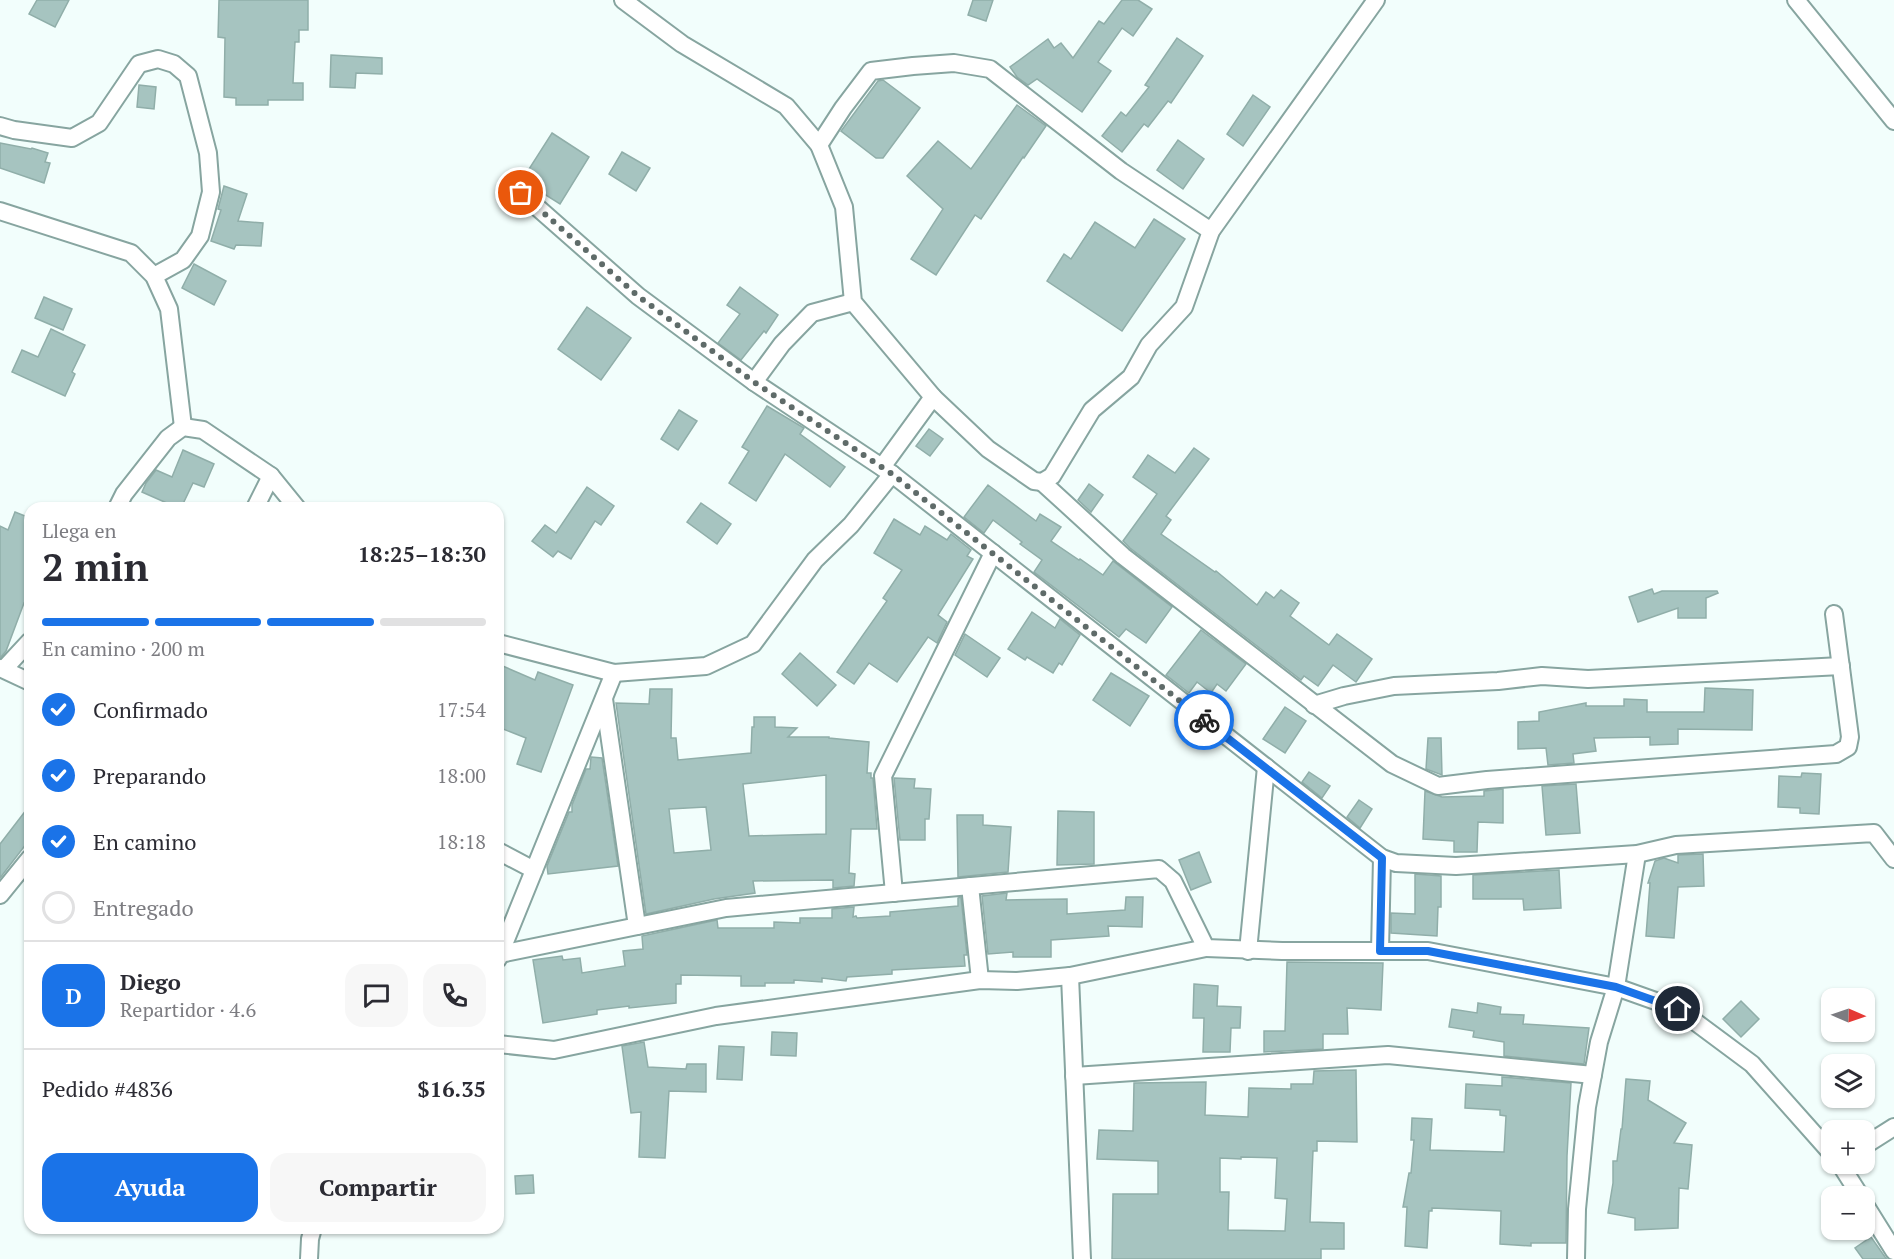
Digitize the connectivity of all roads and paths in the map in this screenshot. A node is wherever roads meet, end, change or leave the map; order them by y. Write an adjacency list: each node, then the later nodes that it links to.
1 (623, 0): 6 (street)
2 (1376, 0): 9 (street)
3 (1796, 0): 4 (street)
4 (1894, 121)
5 (0, 126): 10 (street)
6 (819, 145): 9 (street); 11 (street)
7 (521, 193): 12 (street)
8 (0, 211): 10 (street)
9 (1211, 231): 17 (street)
10 (154, 276): 14 (street)
11 (853, 302): 12 (street); 13 (street)
12 (754, 382): 15 (street)
13 (933, 398): 15 (street); 17 (street)
14 (183, 427): 16 (street); 18 (street)
15 (887, 470): 21 (street); 27 (street)
16 (271, 476): 19 (street); 20 (street)
17 (1042, 482): 30 (street)
18 (120, 502)
19 (258, 502)
20 (292, 502)
21 (993, 553): 31 (street); 39 (street)
22 (1834, 614): 25 (street)
23 (504, 645): 27 (street)
24 (24, 647): 26 (street)
25 (1841, 666): 30 (street); 30 (street)
26 (2, 669): 28 (street)
27 (614, 673): 29 (street)
28 (24, 679)
29 (604, 698): 37 (street); 41 (street)
30 (1314, 705)
31 (1266, 767): 34 (street); 44 (street)
32 (504, 854): 37 (street)
33 (1637, 854): 34 (street); 35 (street); 49 (street)
34 (1382, 858): 45 (street)
35 (1894, 859)
36 (24, 865): 40 (street)
37 (534, 870): 42 (street)
38 (970, 886): 39 (street); 43 (street); 48 (street)
39 (894, 893): 41 (street)
40 (0, 895)
41 (637, 926): 46 (street)
42 (504, 944)
43 (1206, 948): 44 (street); 47 (street)
44 (1248, 951): 45 (street)
45 (1380, 951): 49 (street)
46 (504, 955)
47 (1070, 976): 48 (street); 52 (street)
48 (980, 980): 50 (street)
49 (1616, 987): 51 (street); 55 (street)
50 (504, 1045)
51 (1593, 1075): 52 (street); 61 (street)
52 (1074, 1076): 60 (street)
53 (1894, 1127): 54 (street)
54 (1875, 1139)
55 (1821, 1142)
56 (1875, 1221): 58 (street)
57 (311, 1234): 59 (street)
58 (1894, 1251)
59 (309, 1259)
60 (1082, 1259)
61 (1576, 1259)

